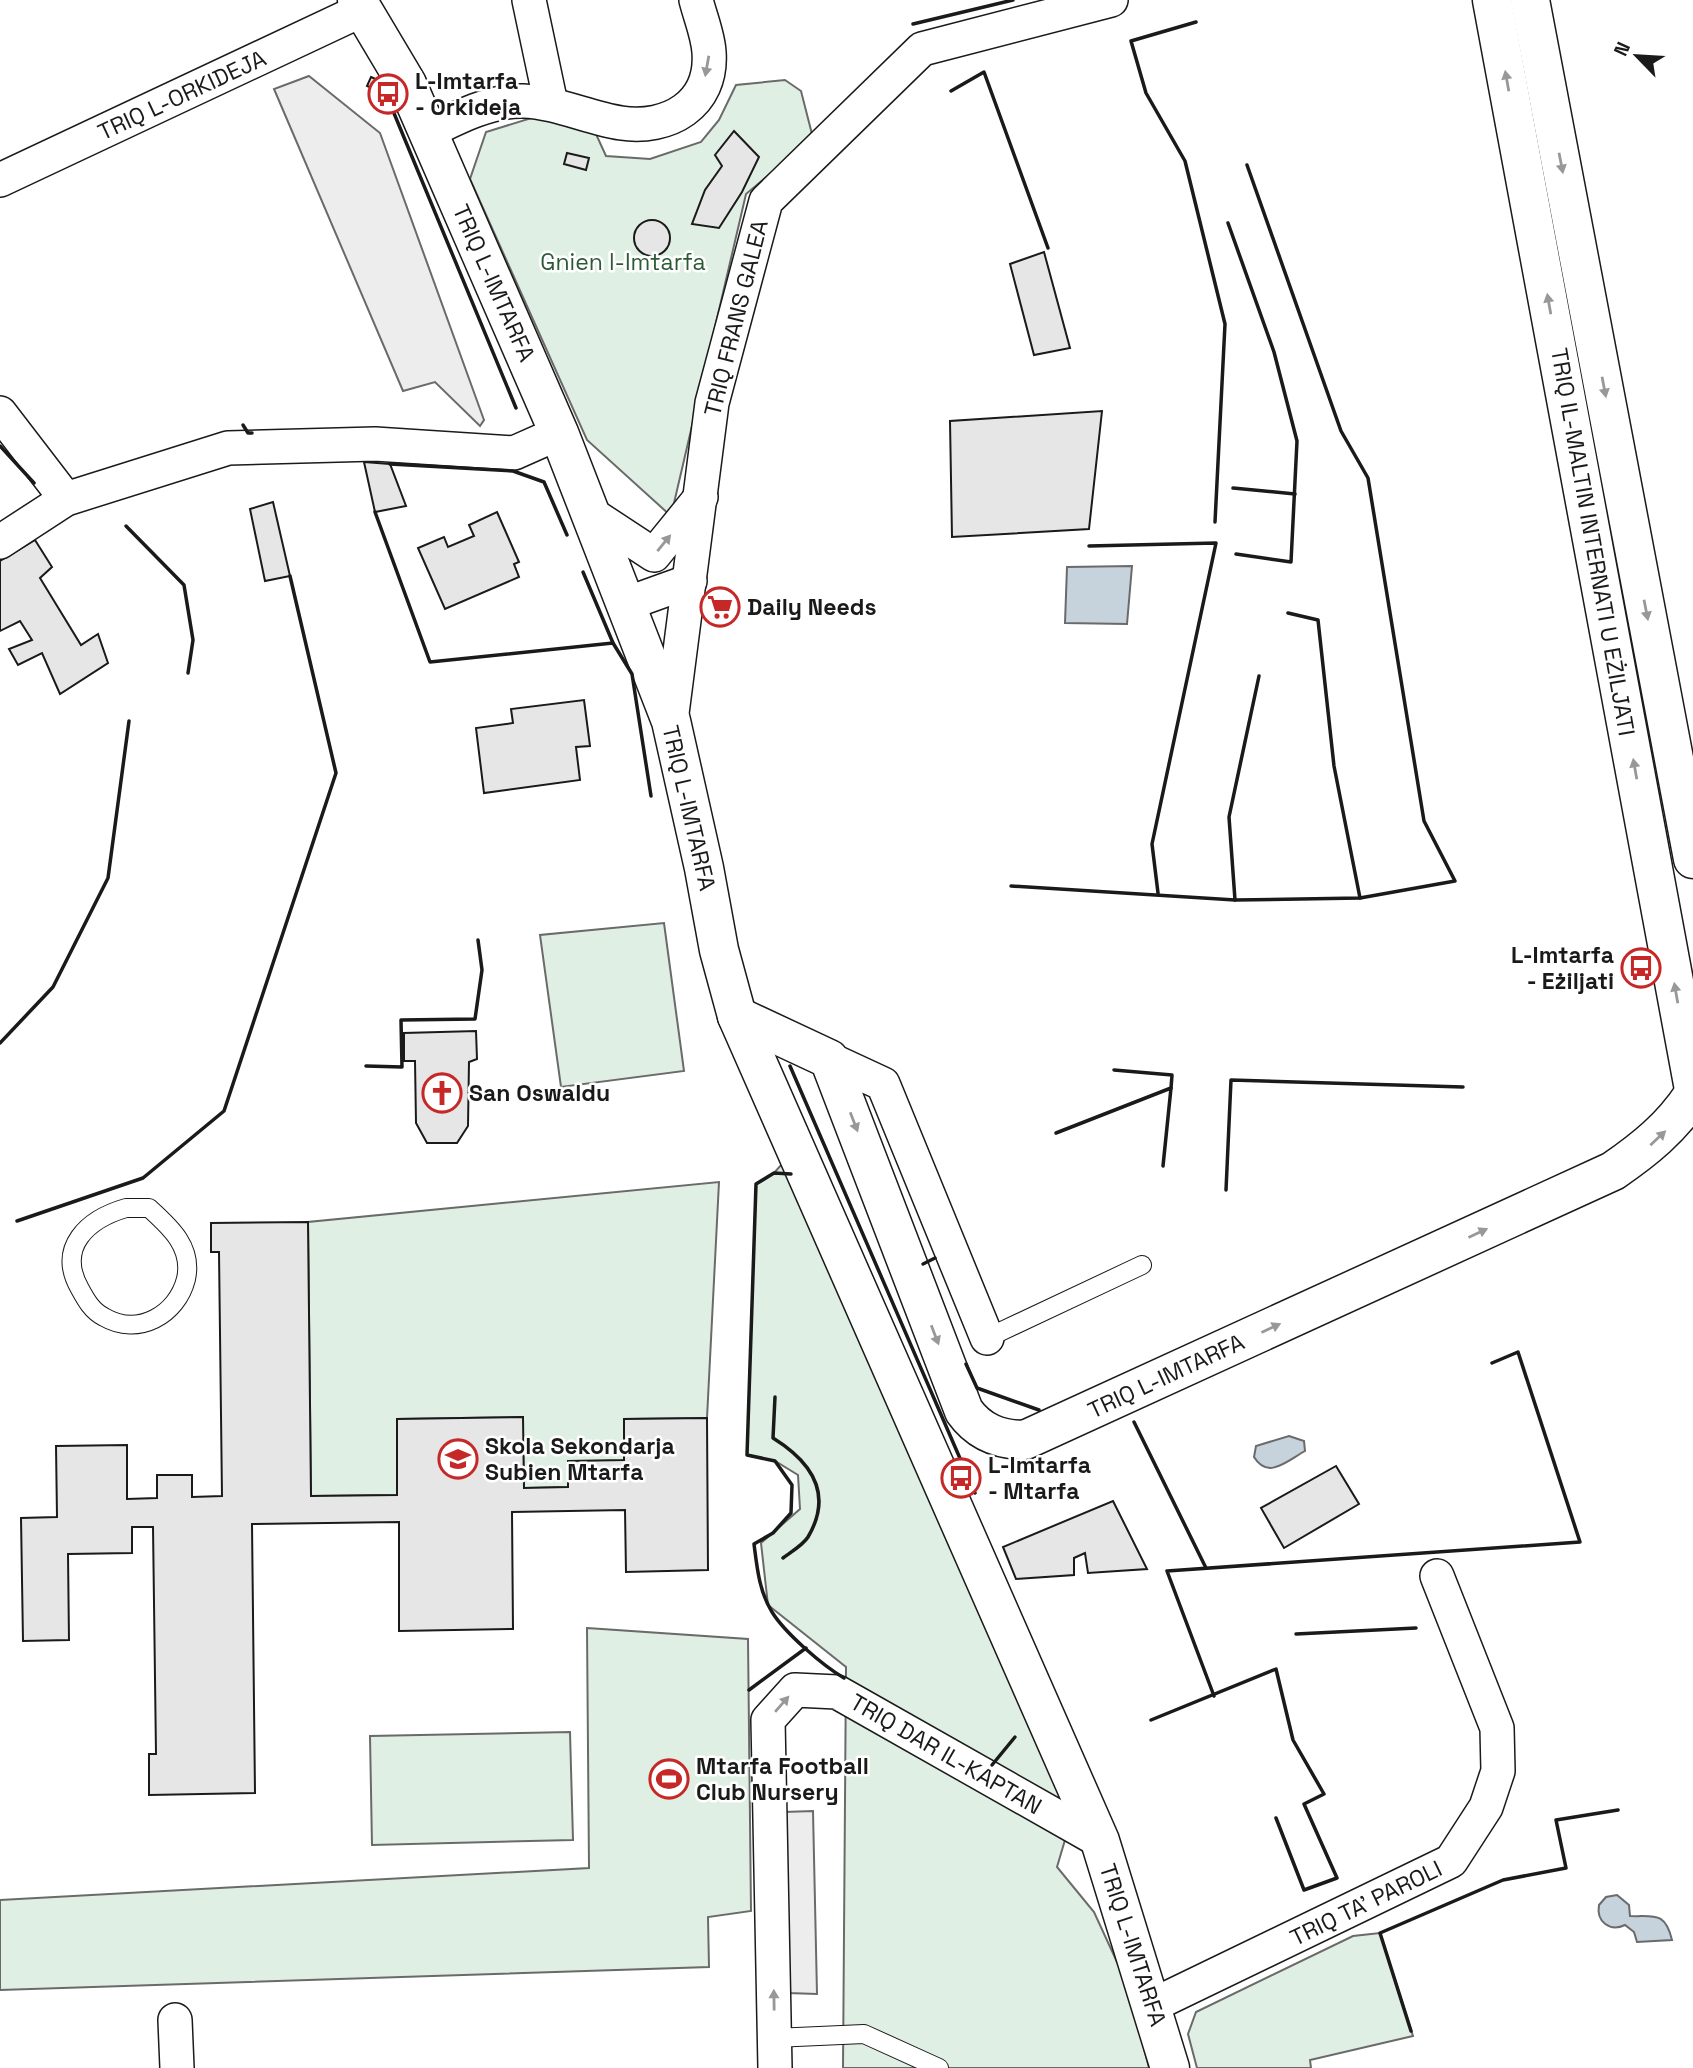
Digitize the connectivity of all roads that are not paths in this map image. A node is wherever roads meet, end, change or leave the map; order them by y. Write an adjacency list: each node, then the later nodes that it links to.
1 (529, 0): 7 (street)
2 (696, 0): 7 (street, one-way to 7)
3 (1111, 0): 12 (street, TRIQ FRANS GALEA)
4 (1492, 0): 22 (main road, TRIQ IL-MALTIN INTERNATI U EŻILJATI, one-way to 4)
5 (1530, 0): 19 (main road, TRIQ IL-MALTIN INTERNATI U EŻILJATI, one-way to 19)
6 (360, 5): 8 (main road, TRIQ L-IMTARFA); 9 (street, TRIQ L-ORKIDEJA)
7 (551, 104): 8 (street)
8 (428, 132): 11 (main road, TRIQ L-IMTARFA)
9 (0, 180)
10 (0, 413): 13 (street)
11 (559, 433): 13 (street); 14 (main road, TRIQ L-IMTARFA)
12 (701, 497): 14 (street, one-way to 12); 16 (street, TRIQ FRANS GALEA)
13 (66, 499): 15 (street)
14 (590, 513): 17 (main road, TRIQ L-IMTARFA)
15 (0, 542)
16 (690, 582): 17 (street); 18 (street, TRIQ FRANS GALEA)
17 (626, 604): 18 (main road, TRIQ L-IMTARFA)
18 (671, 721): 20 (main road, TRIQ L-IMTARFA)
19 (1693, 859)
20 (737, 1016): 21 (main road); 28 (main road, TRIQ L-IMTARFA)
21 (829, 1059): 23 (main road, TRIQ L-IMTARFA, one-way to 23); 26 (street)
22 (1693, 1084)
23 (1693, 1095)
24 (114, 1212): 24 (lane)
25 (1142, 1265): 26 (lane)
26 (987, 1338)
27 (1437, 1576): 29 (street, TRIQ TA' PAROLI)
28 (1100, 1841): 29 (main road, TRIQ L-IMTARFA); 31 (street, TRIQ DAR IL-KAPTAN, one-way to 28)
29 (1153, 2005): 34 (main road, TRIQ L-IMTARFA)
30 (174, 2020): 32 (street)
31 (775, 2053): 33 (lane)
32 (177, 2068)
33 (939, 2068)
34 (1170, 2068)

